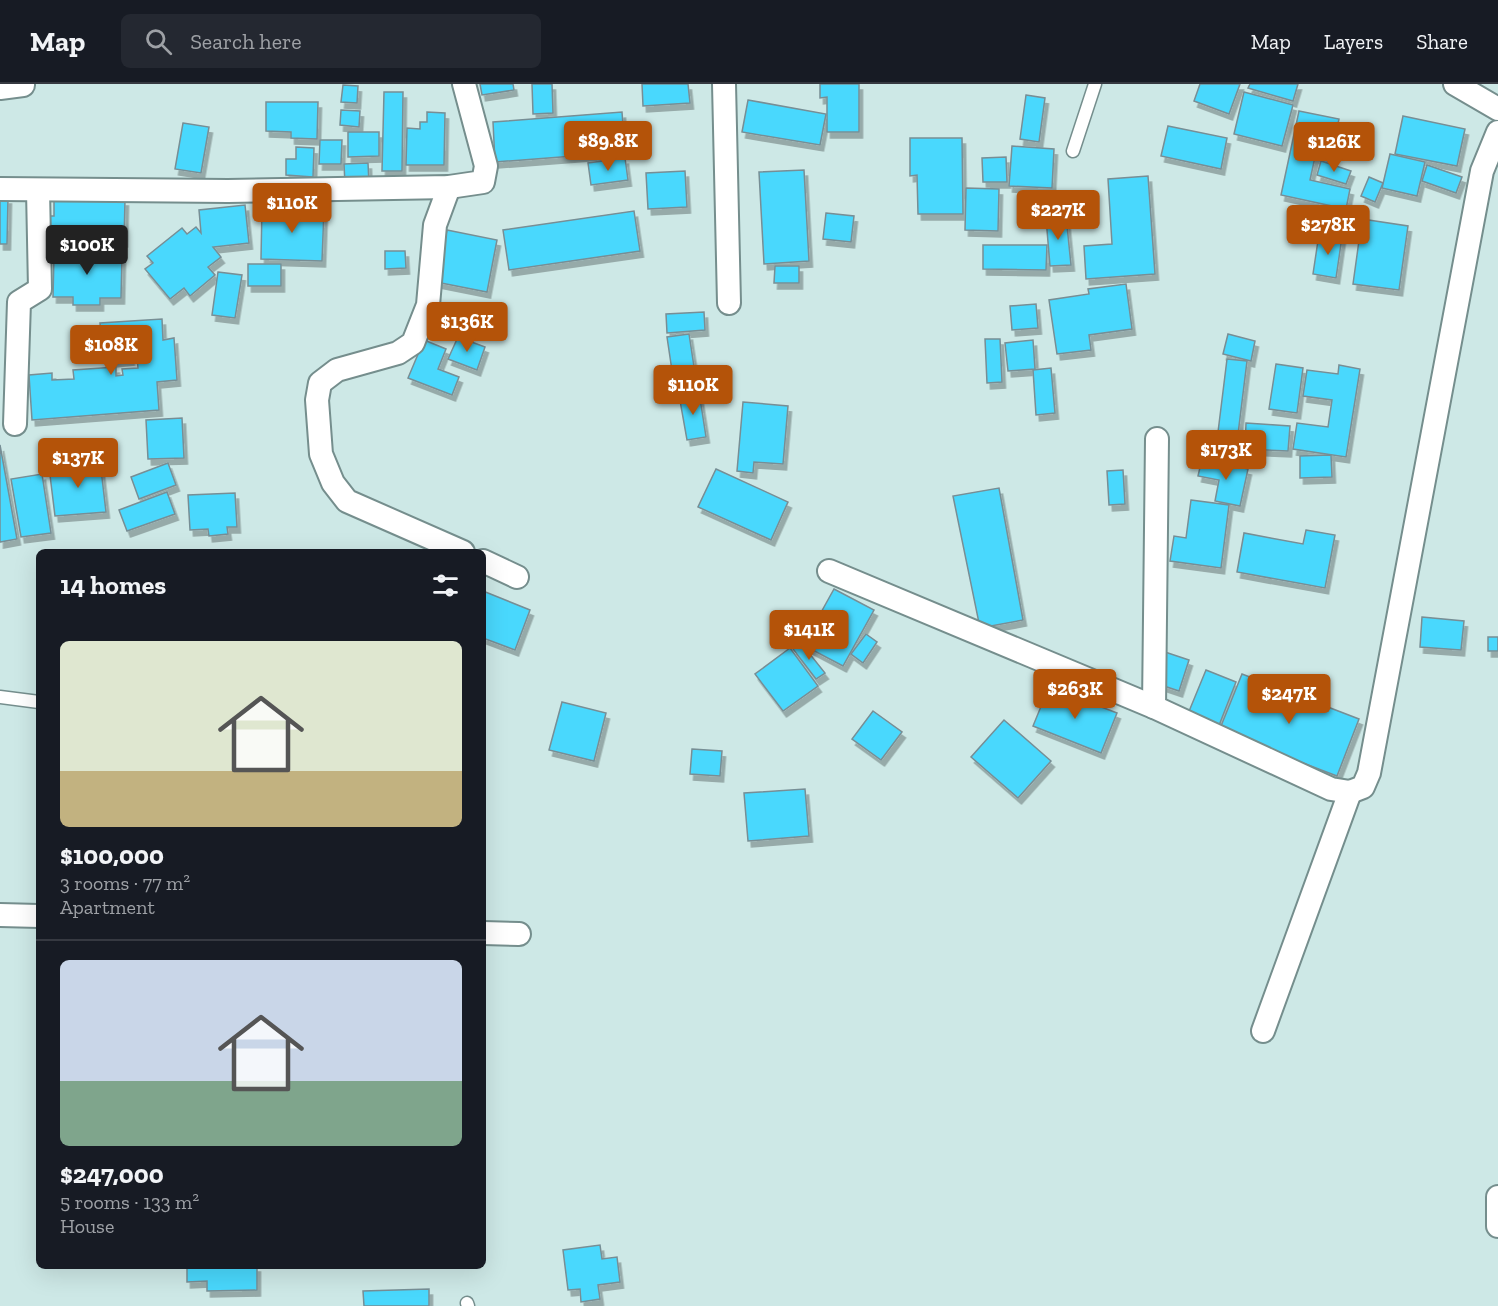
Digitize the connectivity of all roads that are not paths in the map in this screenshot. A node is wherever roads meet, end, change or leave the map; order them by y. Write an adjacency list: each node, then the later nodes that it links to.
1 (464, 84): 10 (street)
2 (724, 84): 13 (street)
3 (1095, 84): 9 (lane)
4 (1455, 84): 7 (street)
5 (23, 86): 6 (street)
6 (0, 88)
7 (1498, 109)
8 (1498, 132): 23 (street)
9 (1073, 151)
10 (449, 187): 12 (street); 16 (street)
11 (0, 189): 12 (street)
12 (38, 190): 14 (street)
13 (729, 303)
14 (15, 424)
15 (1157, 440): 22 (street)
16 (456, 549)
17 (486, 562): 19 (street)
18 (829, 571): 22 (street)
19 (517, 578)
20 (0, 697): 21 (lane)
21 (36, 702)
22 (1154, 707): 23 (street)
23 (1350, 792): 28 (street)
24 (0, 915): 25 (street)
25 (36, 916)
26 (486, 933): 27 (street)
27 (519, 934)
28 (1263, 1031)
29 (1498, 1197): 30 (street)
30 (1498, 1226)

